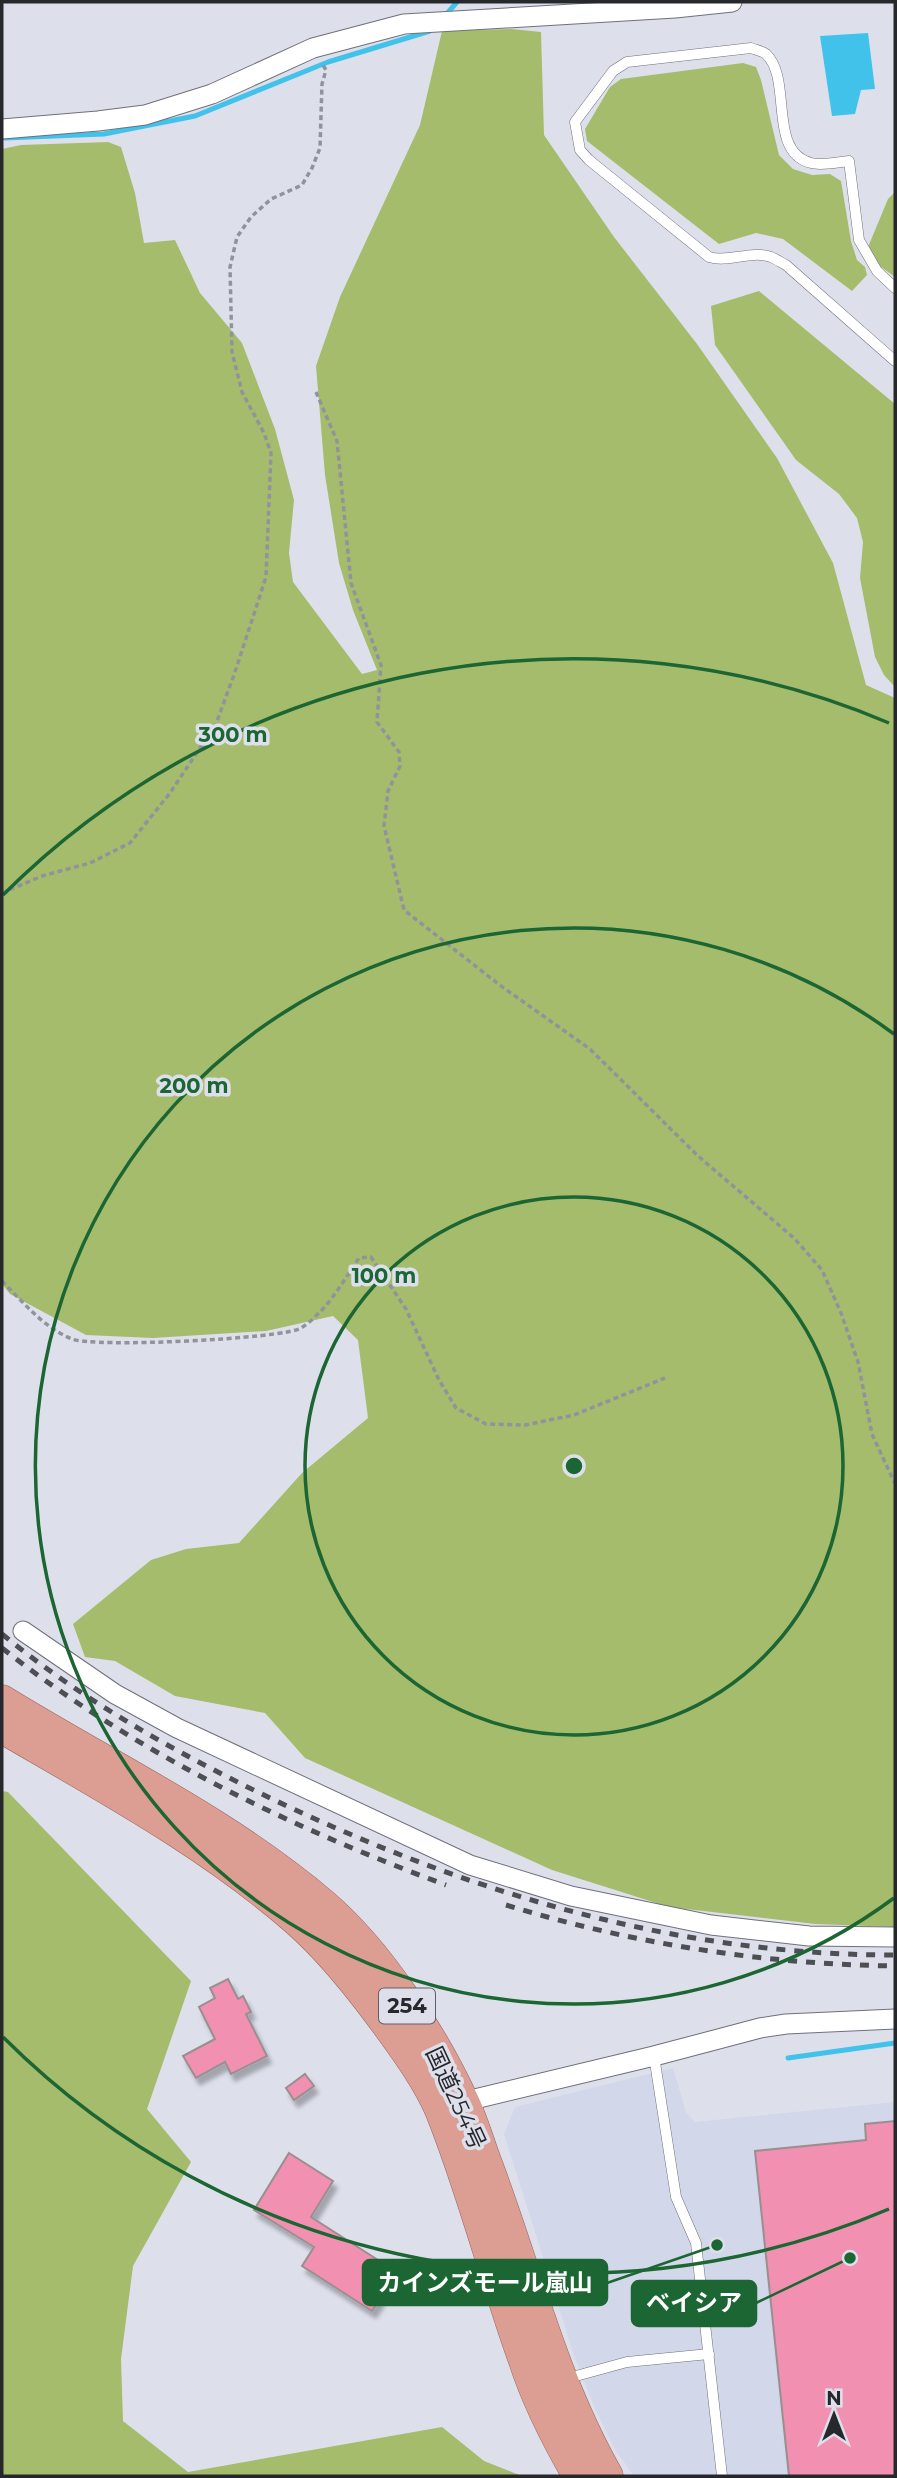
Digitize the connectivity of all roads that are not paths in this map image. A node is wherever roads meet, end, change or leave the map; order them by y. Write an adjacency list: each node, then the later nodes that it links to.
1 (732, 2): 2 (street)
2 (2, 129)
3 (895, 288): 4 (lane)
4 (895, 361)
5 (23, 1631): 8 (street)
6 (2, 1701): 11 (highway, 国道254号 / 254)
7 (2, 1727): 11 (highway, 国道254号 / 254)
8 (895, 1937)
9 (895, 2018): 10 (street)
10 (654, 2056): 11 (street); 12 (lane)
11 (451, 2105): 13 (highway, 国道254号 / 254); 14 (highway, 国道254号 / 254)
12 (709, 2354): 13 (lane); 16 (lane)
13 (561, 2380): 15 (highway, 国道254号 / 254)
14 (579, 2476)
15 (607, 2476)
16 (722, 2476)

